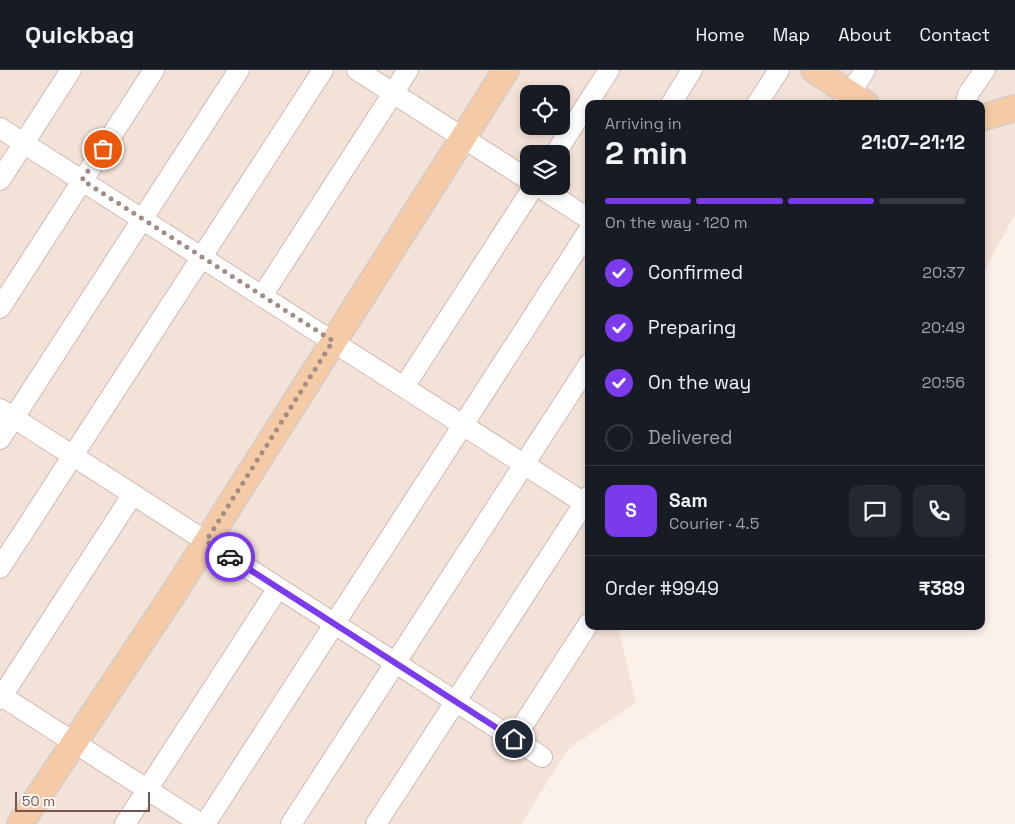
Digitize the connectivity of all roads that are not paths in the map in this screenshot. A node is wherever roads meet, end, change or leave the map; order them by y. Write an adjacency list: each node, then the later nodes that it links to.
1 (72, 70): 25 (street)
2 (154, 70): 29 (street)
3 (239, 70): 33 (street)
4 (323, 70): 35 (street)
5 (357, 70): 14 (street)
6 (408, 70): 14 (street)
7 (506, 70): 24 (main road)
8 (609, 70): 15 (street)
9 (692, 70): 16 (street)
10 (779, 70): 17 (street)
11 (814, 70): 18 (main road)
12 (865, 70): 18 (street)
13 (985, 70): 19 (street)
14 (393, 93): 24 (street); 36 (street)
15 (590, 100)
16 (673, 100)
17 (760, 100)
18 (853, 100)
19 (967, 100)
20 (585, 107): 26 (street)
21 (1015, 108): 22 (main road)
22 (985, 117)
23 (0, 128): 25 (street)
24 (463, 138): 27 (street); 38 (main road)
25 (24, 143): 28 (street); 29 (street)
26 (561, 145)
27 (520, 174)
28 (0, 180)
29 (82, 180): 33 (street); 37 (street)
30 (528, 195): 40 (street)
31 (552, 195): 32 (street)
32 (585, 216)
33 (142, 219): 35 (street); 41 (street)
34 (585, 236): 42 (street)
35 (202, 257): 36 (street); 44 (street)
36 (262, 296): 38 (street)
37 (0, 308)
38 (333, 341): 40 (street); 49 (main road)
39 (585, 370): 45 (street)
40 (404, 387): 42 (street)
41 (7, 413): 43 (street); 44 (street)
42 (463, 425): 45 (street); 52 (street)
43 (0, 439)
44 (73, 456): 46 (street); 50 (street)
45 (524, 464): 47 (street); 54 (street)
46 (133, 494): 49 (street); 55 (street)
47 (585, 500)
48 (585, 504): 56 (street)
49 (206, 541): 51 (street); 58 (main road)
50 (0, 568)
51 (278, 588): 52 (street); 60 (street)
52 (334, 624): 54 (street); 63 (street)
53 (585, 628): 57 (street)
54 (395, 663): 56 (street); 64 (street)
55 (1, 697): 58 (street)
56 (456, 702): 57 (street); 65 (street)
57 (514, 739): 59 (street)
58 (74, 742): 60 (street); 61 (main road)
59 (542, 757)
60 (147, 790): 62 (street); 63 (street)
61 (20, 824)
62 (125, 824)
63 (203, 824)
64 (291, 824)
65 (376, 824)

